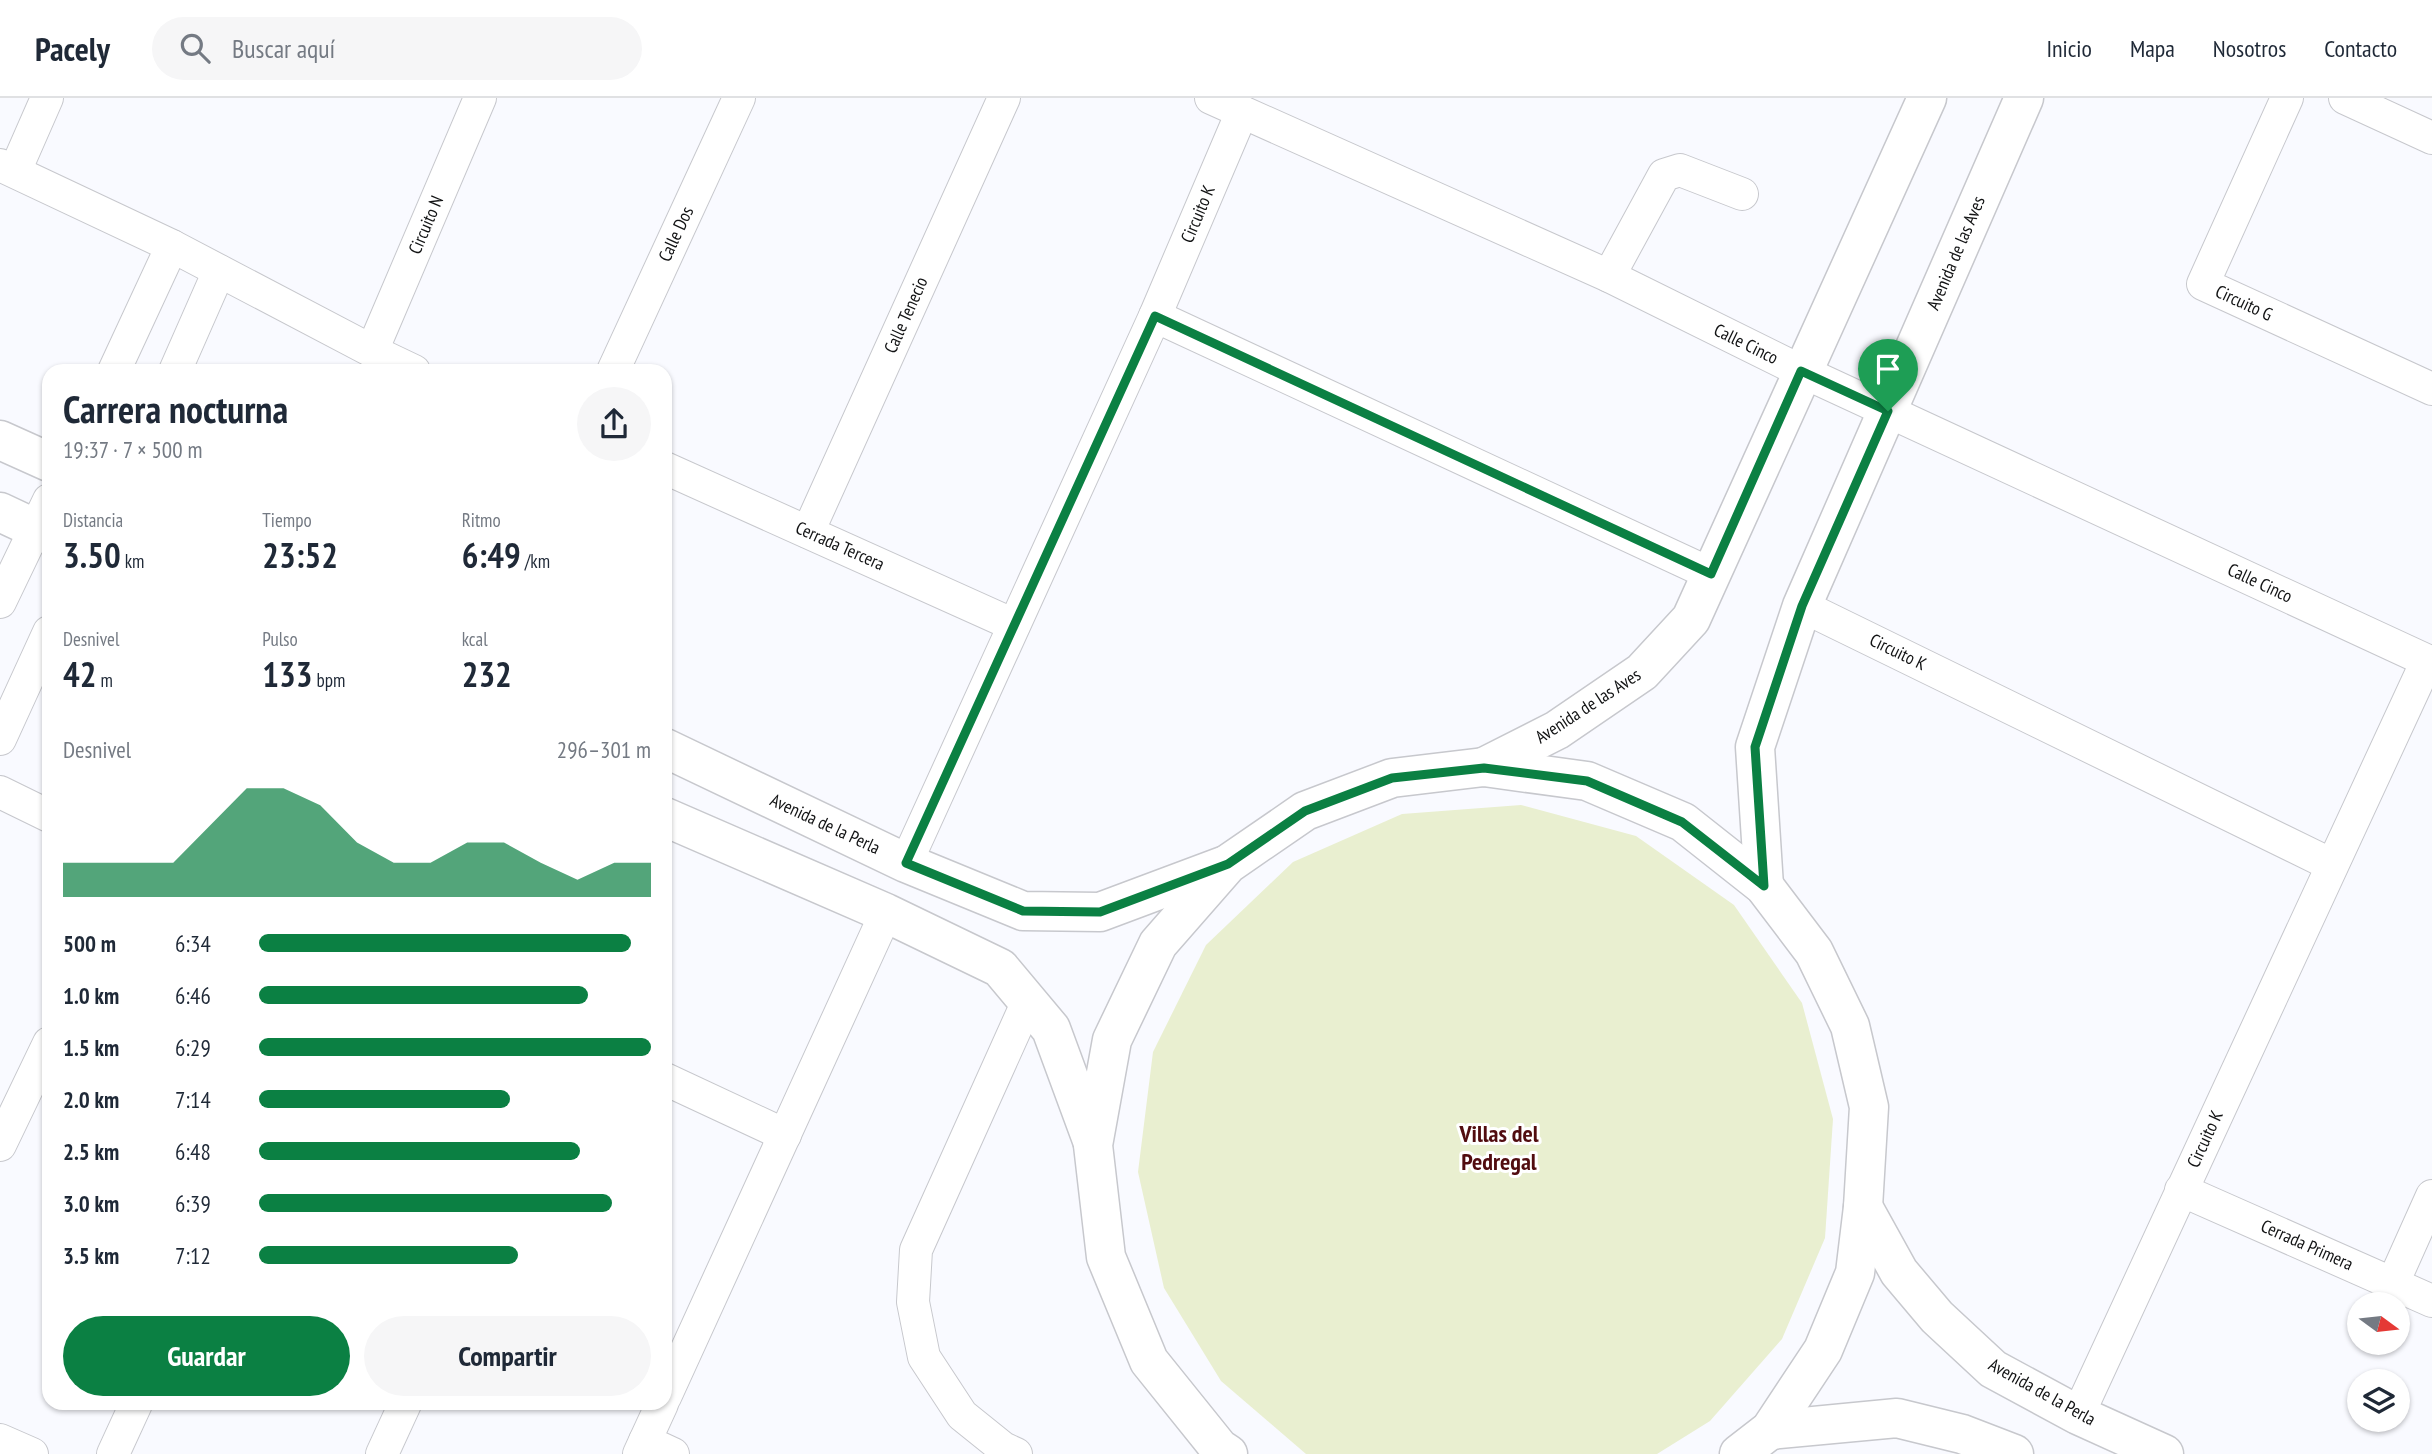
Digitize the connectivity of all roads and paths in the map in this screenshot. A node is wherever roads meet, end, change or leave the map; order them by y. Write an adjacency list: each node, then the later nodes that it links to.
1 (47, 98): 12 (street)
2 (480, 98): 18 (street, Circuito N)
3 (739, 98): 22 (street, Calle Dos)
4 (1004, 98): 32 (street, Calle Tenecio)
5 (1211, 98): 10 (street, Calle Cinco)
6 (1927, 98): 23 (street, Avenida de las Aves)
7 (2024, 98): 25 (street, Avenida de las Aves)
8 (2287, 98): 24 (street, Circuito G)
9 (2345, 98): 11 (street)
10 (1242, 113): 16 (street, Calle Cinco); 17 (street, Circuito K)
11 (2432, 138)
12 (7, 168): 14 (street)
13 (1742, 194): 16 (street)
14 (172, 246): 15 (street); 19 (street)
15 (219, 271): 18 (street); 20 (street)
16 (1609, 276): 23 (street, Calle Cinco)
17 (1155, 316): 33 (street); 36 (street, Circuito K)
18 (372, 351): 21 (street)
19 (117, 364)
20 (178, 364)
21 (399, 364)
22 (616, 364)
23 (1801, 371): 25 (street, Calle Cinco); 33 (street, Avenida de las Aves)
24 (2432, 389)
25 (1888, 411): 35 (street, Avenida de las Aves); 38 (street, Calle Cinco)
26 (0, 440): 27 (street)
27 (42, 459)
28 (672, 471): 32 (street, Cerrada Tercera)
29 (0, 512): 30 (street)
30 (42, 520)
31 (42, 526): 34 (street)
32 (808, 532): 36 (street, Cerrada Tercera)
33 (1711, 574): 41 (street, Avenida de las Aves)
34 (0, 602)
35 (1802, 606): 47 (street, Circuito K); 48 (street, Avenida de las Aves)
36 (1014, 625): 45 (street, Circuito K)
37 (42, 647): 39 (street)
38 (2429, 662): 47 (street, Circuito K)
39 (0, 739)
40 (672, 751): 45 (street, Avenida de la Perla)
41 (1484, 768): 46 (street); 48 (street)
42 (0, 793): 43 (street)
43 (42, 813)
44 (672, 820): 49 (street)
45 (906, 863): 46 (street, Avenida de la Perla)
46 (1228, 864): 55 (street)
47 (2333, 865): 56 (street, Circuito K)
48 (1764, 886): 58 (street)
49 (886, 914): 50 (street); 53 (street)
50 (1028, 1001): 55 (street); 69 (street)
51 (42, 1057): 54 (street)
52 (672, 1082): 53 (street)
53 (785, 1135): 61 (street)
54 (0, 1144)
55 (1093, 1145): 70 (street)
56 (2181, 1190): 59 (street, Cerrada Primera); 65 (street, Circuito K)
57 (2432, 1196): 59 (street)
58 (1864, 1207): 65 (street, Avenida de la Perla); 66 (street)
59 (2393, 1283): 60 (street, Cerrada Primera)
60 (2432, 1301)
61 (672, 1382)
62 (133, 1410): 72 (street)
63 (402, 1410): 73 (street)
64 (659, 1410): 68 (street)
65 (2078, 1415): 77 (street, Avenida de la Perla)
66 (1770, 1430): 75 (street); 76 (street)
67 (0, 1440): 71 (street)
68 (642, 1448): 74 (street)
69 (1006, 1452)
70 (1222, 1452)
71 (32, 1454)
72 (113, 1454)
73 (382, 1454)
74 (673, 1454)
75 (1739, 1454)
76 (2014, 1454)
77 (2164, 1454)

